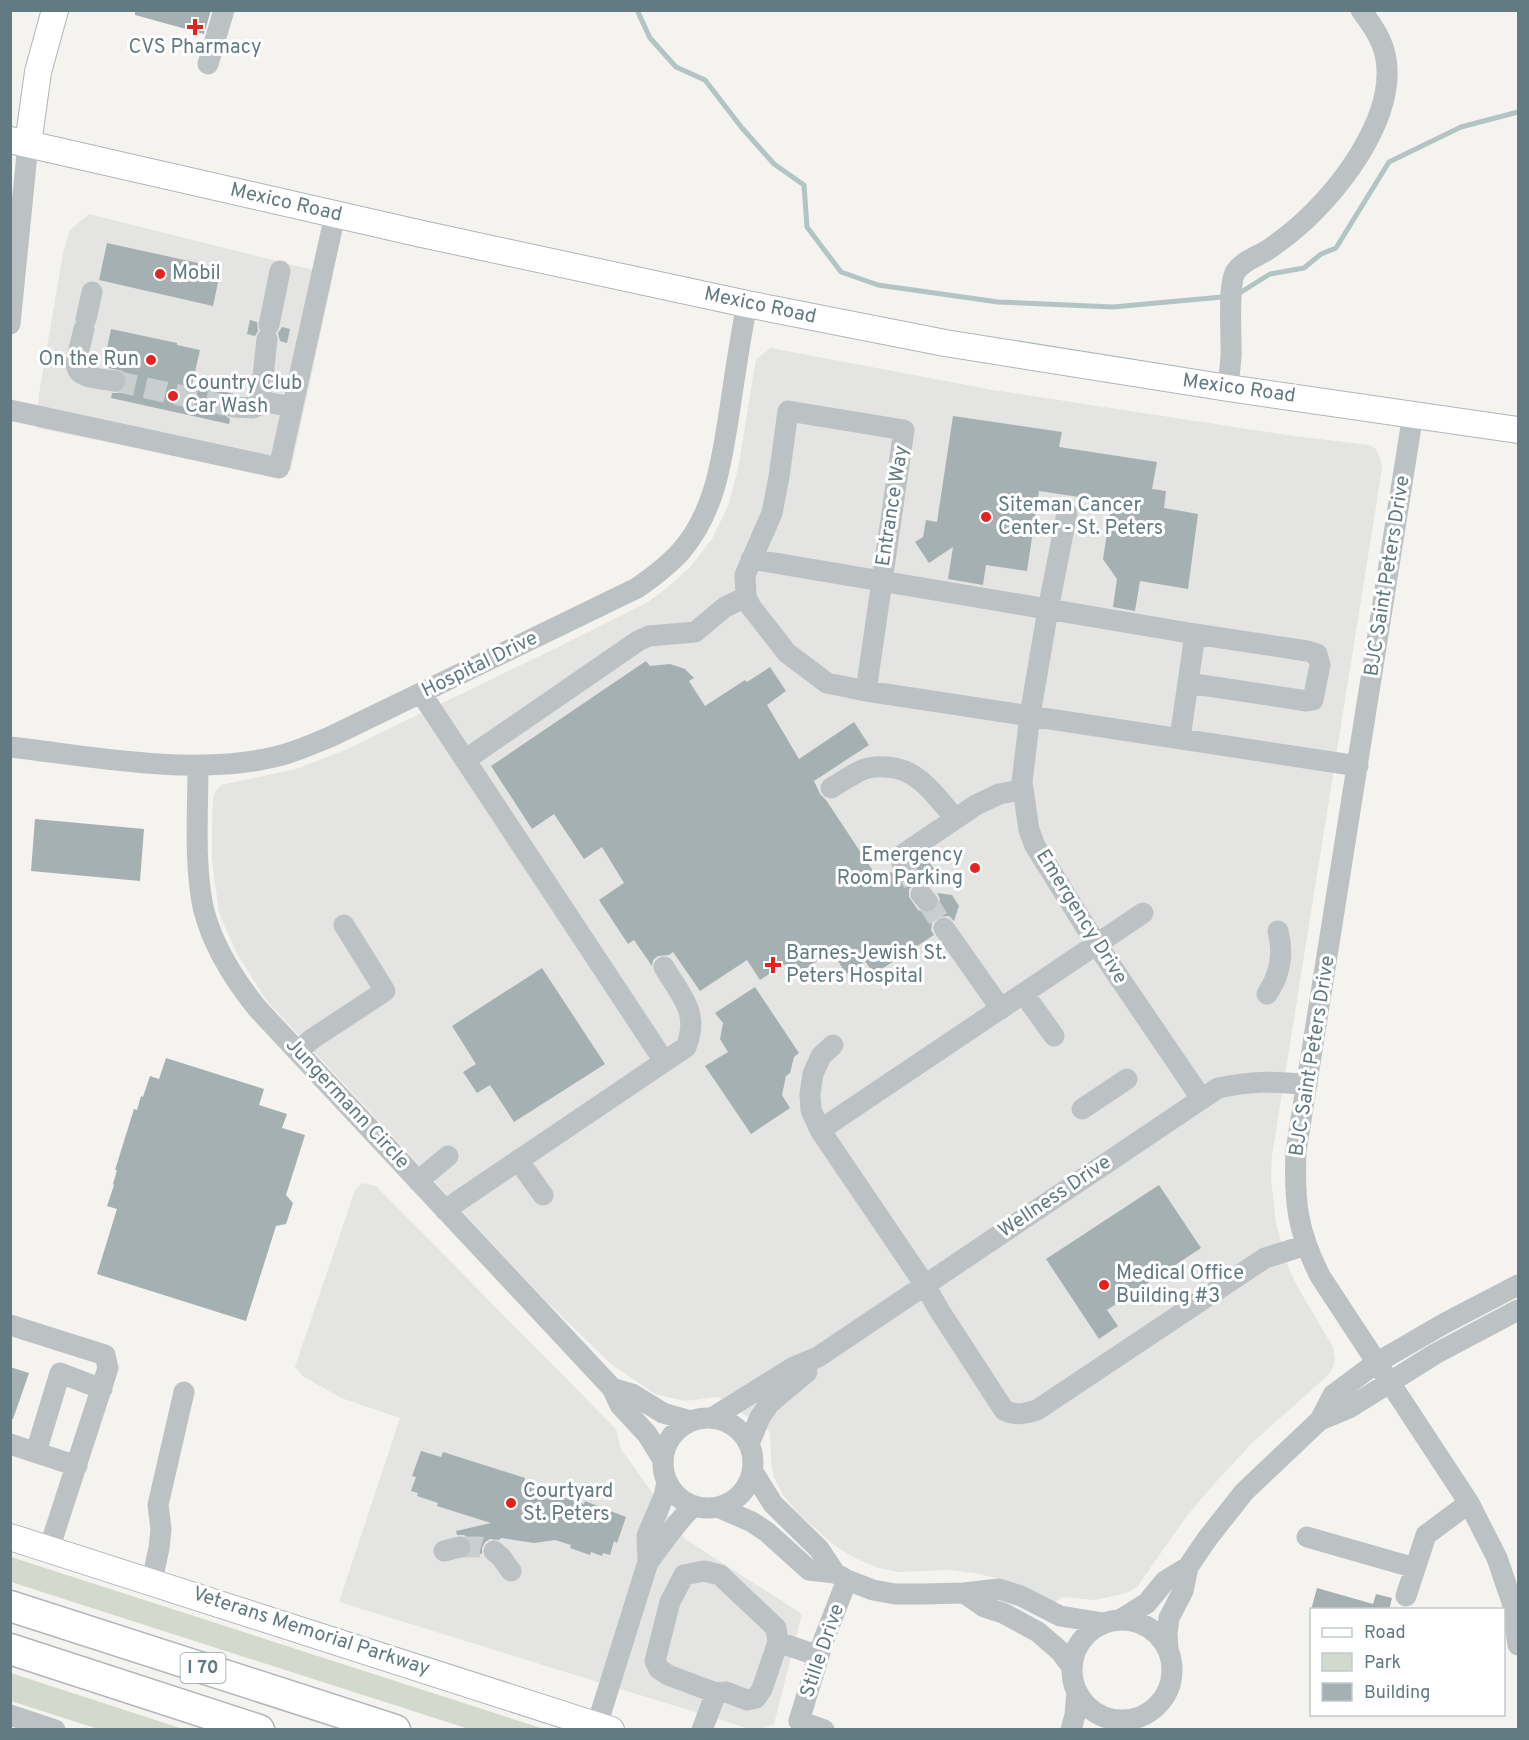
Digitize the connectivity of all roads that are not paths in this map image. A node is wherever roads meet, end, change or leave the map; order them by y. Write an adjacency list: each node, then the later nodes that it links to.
1 (55, 10): 5 (main road)
2 (224, 10): 4 (street)
3 (1361, 10): 12 (street)
4 (208, 64)
5 (19, 142): 6 (main road, Mexico Road); 10 (street)
6 (335, 215): 9 (main road, Mexico Road); 15 (street)
7 (280, 271): 13 (street)
8 (92, 292): 11 (street)
9 (747, 304): 12 (main road, Mexico Road); 27 (street, Hospital Drive)
10 (10, 324)
11 (115, 381)
12 (1228, 388): 17 (main road, Mexico Road)
13 (260, 404): 14 (street); 15 (street)
14 (232, 407)
15 (292, 407): 16 (street)
16 (10, 410)
17 (1413, 414): 18 (main road, Mexico Road); 33 (street, BJC Saint Peters Drive)
18 (1518, 430)
19 (1067, 513): 23 (street, Emergency Drive)
20 (751, 559): 21 (street); 21 (street, Entrance Way); 22 (street, Entrance Way)
21 (881, 581): 23 (street); 26 (street, Entrance Way)
22 (747, 597): 26 (street); 31 (street)
23 (1048, 610): 24 (street); 28 (street, Emergency Drive)
24 (1195, 634): 25 (street); 25 (street)
25 (1188, 683): 29 (street)
26 (866, 691): 28 (street)
27 (422, 693): 31 (street); 32 (street, Hospital Drive)
28 (1030, 715): 29 (street); 35 (street, Emergency Drive)
29 (1180, 738): 33 (street)
30 (10, 747): 32 (street, Hospital Drive)
31 (465, 760): 50 (street)
32 (198, 765): 49 (street, Jungermann Circle)
33 (1358, 766): 52 (street, BJC Saint Peters Drive)
34 (831, 788): 36 (street)
35 (1022, 790): 36 (street); 42 (street, Emergency Drive)
36 (955, 819): 37 (street)
37 (902, 865)
38 (1143, 913): 42 (street)
39 (344, 925): 49 (street)
40 (944, 928): 46 (street)
41 (1278, 932): 45 (street)
42 (1097, 945): 44 (street); 53 (street, Emergency Drive)
43 (664, 967): 50 (street)
44 (1024, 993): 46 (street); 47 (street)
45 (1267, 994)
46 (1001, 1009): 55 (street)
47 (1054, 1036)
48 (833, 1045): 55 (street)
49 (298, 1051): 58 (street, Jungermann Circle)
50 (664, 1061): 57 (street)
51 (1127, 1079): 54 (street)
52 (1307, 1085): 53 (street, Wellness Drive); 61 (street, BJC Saint Peters Drive)
53 (1201, 1098): 62 (street, Wellness Drive)
54 (1082, 1109)
55 (820, 1130): 62 (street)
56 (448, 1156): 58 (street)
57 (518, 1160): 59 (street); 60 (street)
58 (418, 1181): 60 (street, Jungermann Circle)
59 (543, 1195)
60 (445, 1210): 69 (street, Jungermann Circle)
61 (1305, 1245): 62 (street); 67 (street, BJC Saint Peters Drive)
62 (925, 1285): 66 (street, Wellness Drive)
63 (1518, 1285): 67 (street)
64 (1518, 1310): 68 (street)
65 (10, 1325): 70 (street)
66 (818, 1357): 72 (street, Wellness Drive); 76 (street, Wellness Drive)
67 (1376, 1363): 68 (street, BJC Saint Peters Drive); 73 (street)
68 (1390, 1383): 73 (street); 82 (street, BJC Saint Peters Drive)
69 (612, 1388): 74 (street, Jungermann Circle); 78 (street, Jungermann Circle)
70 (102, 1389): 77 (street); 79 (street)
71 (184, 1392): 94 (street)
72 (712, 1418): 74 (street); 76 (street)
73 (1320, 1420): 90 (street)
74 (691, 1421): 78 (street)
75 (10, 1444): 77 (street)
76 (750, 1444): 80 (street)
77 (36, 1452): 79 (street)
78 (663, 1460): 81 (street)
79 (77, 1466): 87 (street)
80 (753, 1472): 84 (street); 93 (street)
81 (667, 1482): 83 (street); 89 (street)
82 (1469, 1503): 91 (street); 100 (street, BJC Saint Peters Drive)
83 (694, 1506): 84 (street); 89 (street)
84 (720, 1508): 93 (street)
85 (10, 1537): 87 (main road, Veterans Memorial Parkway)
86 (1307, 1537): 91 (street)
87 (50, 1549): 94 (main road, Veterans Memorial Parkway)
88 (494, 1551): 92 (street)
89 (648, 1562): 109 (street)
90 (1188, 1567): 98 (street); 102 (street)
91 (1415, 1568): 96 (street)
92 (511, 1571)
93 (841, 1577): 95 (street); 103 (street, Stille Drive)
94 (152, 1581): 109 (main road, Veterans Memorial Parkway)
95 (964, 1593): 98 (street); 104 (street)
96 (1406, 1596)
97 (10, 1606): 112 (highway, I 70)
98 (1112, 1622): 102 (street); 104 (street)
99 (778, 1642): 103 (street); 106 (street); 106 (street)
100 (1518, 1645)
101 (10, 1649): 111 (highway, I 70)
102 (1168, 1649): 108 (street)
103 (819, 1656): 114 (street, Stille Drive)
104 (1072, 1667): 105 (street)
105 (1077, 1692): 108 (street); 115 (street)
106 (716, 1693): 113 (street)
107 (10, 1715): 110 (street)
108 (1115, 1725)
109 (604, 1727)
110 (55, 1730)
111 (259, 1730)
112 (395, 1730)
113 (702, 1730)
114 (824, 1730)
115 (1071, 1730)

